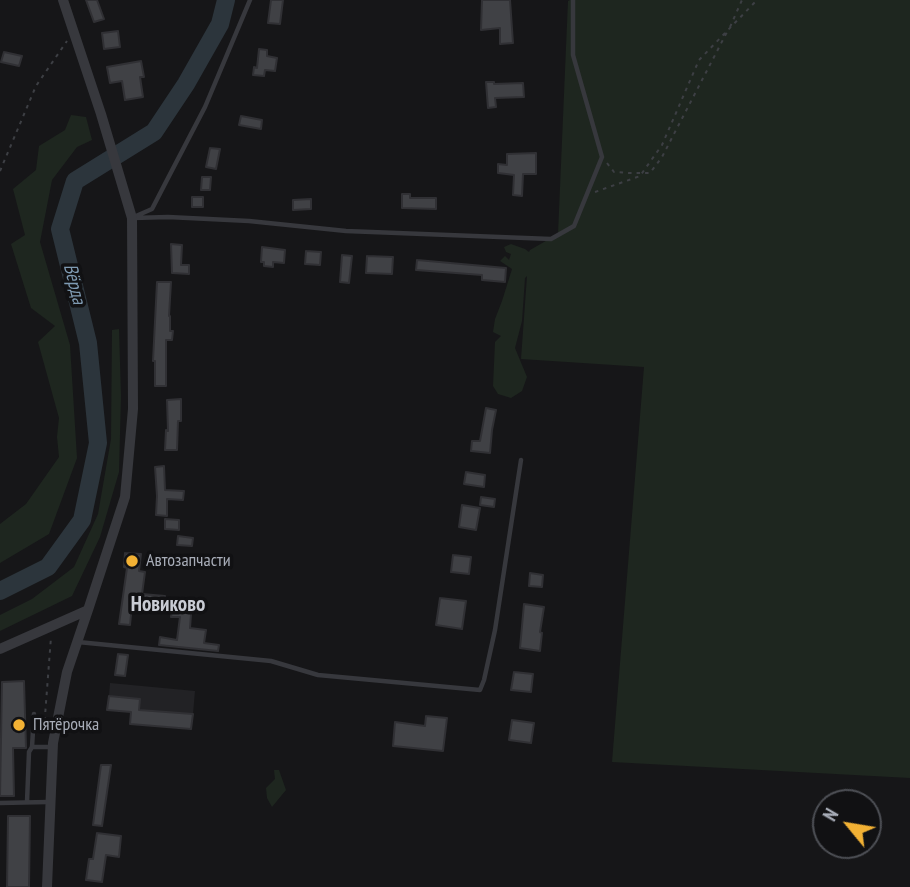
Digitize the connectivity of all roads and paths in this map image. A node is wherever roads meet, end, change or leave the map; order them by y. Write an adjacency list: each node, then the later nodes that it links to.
1 (63, 0): 7 (street)
2 (250, 0): 14 (lane)
3 (573, 0): 8 (lane)
4 (743, 0): 6 (path)
5 (757, 0): 6 (path)
6 (729, 29): 12 (path); 12 (path)
7 (74, 32): 9 (path); 14 (street)
8 (602, 157): 12 (path); 13 (lane)
9 (5, 161): 10 (path); 11 (path)
10 (0, 162)
11 (0, 172)
12 (642, 173): 13 (path)
13 (587, 194): 14 (lane)
14 (132, 218): 16 (street)
15 (521, 460): 18 (lane)
16 (88, 610): 18 (street); 19 (street)
17 (51, 635): 21 (path)
18 (77, 642): 23 (street)
19 (0, 649)
20 (34, 714): 22 (lane)
21 (44, 733)
22 (32, 747): 23 (lane); 24 (lane)
23 (53, 747): 25 (street)
24 (27, 802): 25 (lane); 26 (lane)
25 (51, 802): 27 (street)
26 (0, 803)
27 (47, 887)

